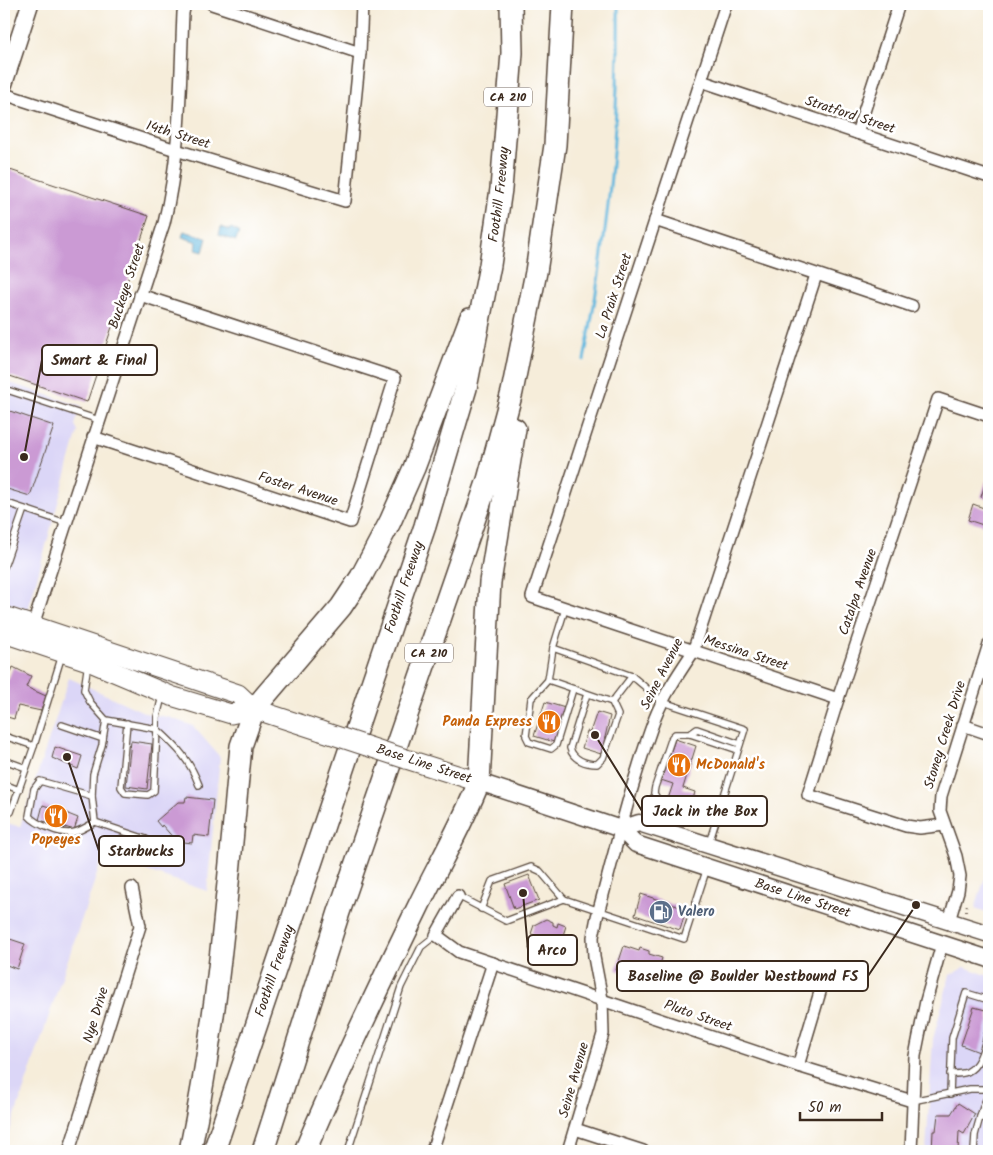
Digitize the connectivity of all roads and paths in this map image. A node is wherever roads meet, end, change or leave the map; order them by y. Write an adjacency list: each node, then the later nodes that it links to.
1 (185, 4): 15 (street, Buckeye Street)
2 (212, 4): 9 (street)
3 (362, 4): 9 (street)
4 (511, 4): 19 (highway, Foothill Freeway / CA 210)
5 (563, 4): 14 (highway, CA 210)
6 (726, 4): 10 (street, La Praix Street)
7 (899, 4): 13 (street)
8 (26, 5): 11 (main road)
9 (360, 53): 15 (street, 14th Street)
10 (701, 81): 13 (street, Stratford Street); 18 (street, La Praix Street)
11 (4, 84)
12 (4, 94): 15 (street, 14th Street)
13 (857, 133): 17 (street, Stratford Street)
14 (555, 145): 63 (highway); 107 (highway, CA 210)
15 (176, 150): 21 (street, Buckeye Street)
16 (989, 164): 17 (street)
17 (987, 176)
18 (655, 220): 20 (street); 31 (street, La Praix Street)
19 (490, 265): 50 (highway); 106 (highway, Foothill Freeway / CA 210)
20 (816, 275): 22 (street); 39 (street, Seine Avenue)
21 (140, 295): 25 (street, Buckeye Street); 26 (street, Foster Avenue)
22 (912, 306)
23 (4, 389): 25 (lane)
24 (989, 416): 47 (street, Catalpa Avenue)
25 (99, 420): 26 (street, Buckeye Street)
26 (93, 436): 29 (street, Buckeye Street)
27 (4, 502): 28 (lane)
28 (24, 508): 29 (lane); 30 (lane)
29 (66, 523): 34 (street, Buckeye Street)
30 (4, 567)
31 (532, 597): 32 (street, Messina Street)
32 (565, 609): 38 (lane); 39 (street, Messina Street)
33 (4, 616): 34 (main road, Base Line Street)
34 (33, 625): 35 (main road); 41 (main road, Base Line Street)
35 (4, 626)
36 (4, 634): 40 (main road, Base Line Street)
37 (989, 644): 54 (street, Stoney Creek Drive)
38 (553, 648): 42 (lane); 43 (lane)
39 (693, 652): 47 (street, Messina Street); 49 (street, Seine Avenue)
40 (63, 653): 41 (main road, Base Line Street); 59 (lane)
41 (90, 653): 45 (main road, Base Line Street); 50 (main road, Base Line Street); 51 (lane)
42 (632, 676): 48 (lane); 49 (lane)
43 (548, 680): 44 (lane); 44 (lane)
44 (573, 689): 46 (lane)
45 (163, 692): 50 (main road, Base Line Street); 55 (lane)
46 (587, 694): 48 (lane); 48 (lane)
47 (838, 699): 71 (street, Catalpa Avenue)
48 (612, 702)
49 (663, 702): 60 (lane); 72 (street, Seine Avenue)
50 (254, 709): 63 (main road, Base Line Street, bridge); 105 (highway)
51 (106, 720): 52 (lane); 58 (lane)
52 (127, 724): 55 (lane); 55 (lane)
53 (62, 725): 58 (lane)
54 (963, 725): 56 (street); 71 (street, Stoney Creek Drive)
55 (157, 729): 65 (lane)
56 (989, 734)
57 (4, 736): 59 (lane)
58 (103, 739): 67 (lane)
59 (34, 746): 62 (lane)
60 (739, 747): 69 (lane); 69 (lane)
61 (4, 760): 62 (lane)
62 (26, 768): 66 (lane)
63 (479, 782): 72 (main road, Base Line Street); 108 (highway)
64 (4, 784): 66 (lane)
65 (199, 786)
66 (19, 790): 68 (lane)
67 (92, 796): 70 (lane); 70 (lane)
68 (4, 810)
69 (715, 821): 74 (lane)
70 (95, 822): 73 (lane)
71 (944, 825): 85 (street, Stoney Creek Drive)
72 (621, 829): 74 (main road, Base Line Street); 75 (main road, Base Line Street); 84 (street, Seine Avenue)
73 (146, 839)
74 (708, 845): 78 (main road, Base Line Street)
75 (707, 868): 77 (main road, Base Line Street); 84 (lane)
76 (132, 888): 104 (street, Nye Drive)
77 (788, 894): 78 (main road); 88 (main road, Base Line Street)
78 (862, 894): 85 (main road, Base Line Street)
79 (458, 896): 82 (lane); 87 (street)
80 (564, 899): 82 (lane); 82 (lane); 84 (lane)
81 (967, 902): 83 (path)
82 (481, 909)
83 (966, 910)
84 (599, 911): 92 (street, Seine Avenue)
85 (949, 921): 86 (main road, Base Line Street)
86 (989, 934)
87 (436, 935): 90 (street, Pluto Street); 109 (lane)
88 (942, 944): 89 (main road, Base Line Street); 100 (street)
89 (989, 959)
90 (493, 963): 92 (street, Pluto Street); 110 (street)
91 (820, 992): 95 (street)
92 (602, 999): 95 (street, Pluto Street); 103 (street, Seine Avenue)
93 (989, 1000): 96 (lane)
94 (989, 1029): 96 (lane)
95 (798, 1066): 100 (street, Pluto Street)
96 (950, 1074): 98 (lane)
97 (989, 1089): 98 (lane)
98 (950, 1094): 100 (lane)
99 (989, 1094): 101 (lane)
100 (912, 1101): 113 (street)
101 (980, 1117): 102 (lane); 114 (lane)
102 (989, 1120)
103 (575, 1129): 111 (street, Seine Avenue); 112 (street)
104 (69, 1151)
105 (190, 1151)
106 (214, 1151)
107 (263, 1151)
108 (305, 1151)
109 (348, 1151)
110 (432, 1151)
111 (568, 1151)
112 (644, 1151)
113 (911, 1151)
114 (974, 1151)

